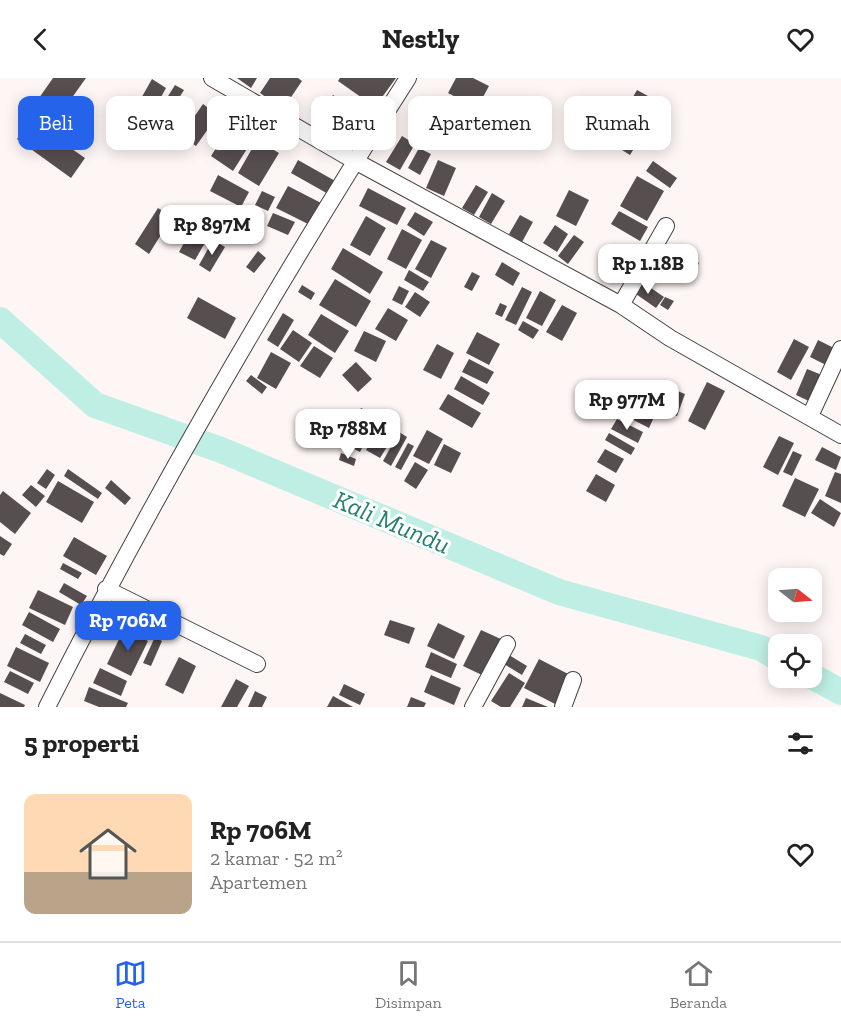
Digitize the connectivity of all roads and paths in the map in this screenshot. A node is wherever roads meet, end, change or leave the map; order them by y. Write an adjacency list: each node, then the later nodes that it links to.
1 (212, 78): 3 (street)
2 (408, 78): 3 (street)
3 (355, 161): 5 (street); 9 (street)
4 (666, 226): 5 (street)
5 (621, 305): 7 (street)
6 (841, 349): 7 (street)
7 (810, 416): 8 (street)
8 (841, 435)
9 (106, 589): 11 (street); 13 (street)
10 (507, 644): 14 (street)
11 (257, 664)
12 (573, 680): 15 (street)
13 (47, 707)
14 (473, 707)
15 (563, 707)

